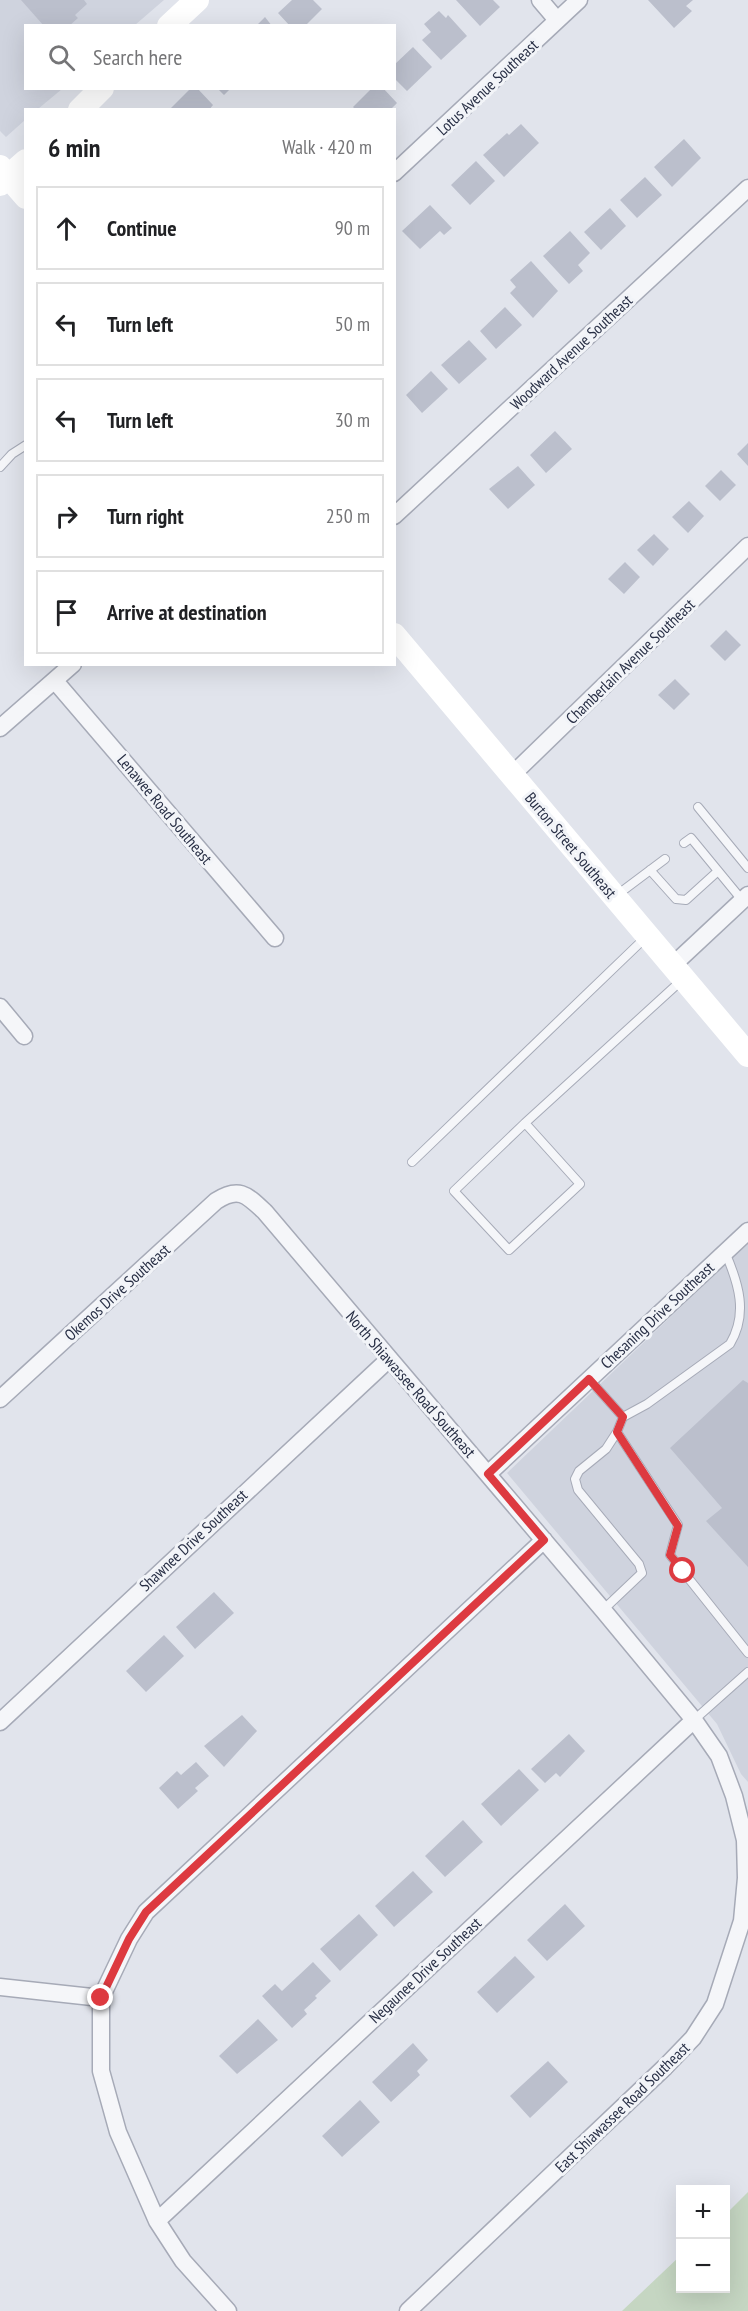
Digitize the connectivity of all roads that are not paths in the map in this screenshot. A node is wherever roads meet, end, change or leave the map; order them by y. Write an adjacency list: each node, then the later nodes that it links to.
1 (196, 0): 5 (main road)
2 (540, 0): 4 (street)
3 (579, 0): 4 (street, Lotus Avenue Southeast)
4 (557, 20): 8 (street, Lotus Avenue Southeast)
5 (171, 24)
6 (100, 90): 7 (main road)
7 (82, 108)
8 (396, 171)
9 (8, 172): 11 (main road)
10 (748, 188): 14 (street, Woodward Avenue Southeast)
11 (24, 194)
12 (24, 446): 13 (lane)
13 (0, 467)
14 (396, 514)
15 (748, 546): 20 (street, Chamberlain Avenue Southeast)
16 (396, 637): 20 (main road, Burton Street Southeast)
17 (71, 666): 18 (street)
18 (55, 681): 19 (street); 30 (street, Lenawee Road Southeast)
19 (0, 728)
20 (512, 775): 27 (main road, Burton Street Southeast)
21 (698, 807): 24 (lane)
22 (688, 841): 26 (lane)
23 (665, 859): 25 (lane)
24 (748, 868)
25 (650, 870): 26 (lane); 27 (lane)
26 (718, 871): 28 (lane)
27 (614, 897): 29 (main road, Burton Street Southeast)
28 (745, 898): 31 (street)
29 (647, 936): 31 (main road, Burton Street Southeast); 36 (lane)
30 (275, 938)
31 (677, 972): 34 (main road, Burton Street Southeast); 35 (lane)
32 (0, 1007): 33 (street)
33 (24, 1036)
34 (748, 1054)
35 (525, 1123): 35 (lane)
36 (412, 1162)
37 (238, 1192): 40 (street, North Shiawassee Road Southeast); 42 (street, Okemos Drive Southeast)
38 (748, 1231): 39 (street, Chesaning Drive Southeast)
39 (725, 1252): 41 (street, Chesaning Drive Southeast); 43 (lane)
40 (388, 1360): 45 (street, North Shiawassee Road Southeast); 51 (street, Shawnee Drive Southeast)
41 (589, 1379): 43 (lane); 45 (street, Chesaning Drive Southeast)
42 (0, 1399)
43 (623, 1417): 44 (lane)
44 (617, 1432): 47 (lane); 48 (lane)
45 (488, 1474): 46 (street, North Shiawassee Road Southeast)
46 (544, 1540): 47 (street, North Shiawassee Road Southeast); 53 (street)
47 (603, 1610): 50 (street, North Shiawassee Road Southeast)
48 (748, 1653)
49 (748, 1672): 50 (lane)
50 (694, 1720): 54 (street, Negaunee Drive Southeast); 56 (street, East Shiawassee Road Southeast)
51 (0, 1722)
52 (0, 1987): 53 (street)
53 (101, 1998): 54 (street)
54 (157, 2221): 55 (street)
55 (228, 2311)
56 (408, 2311)

